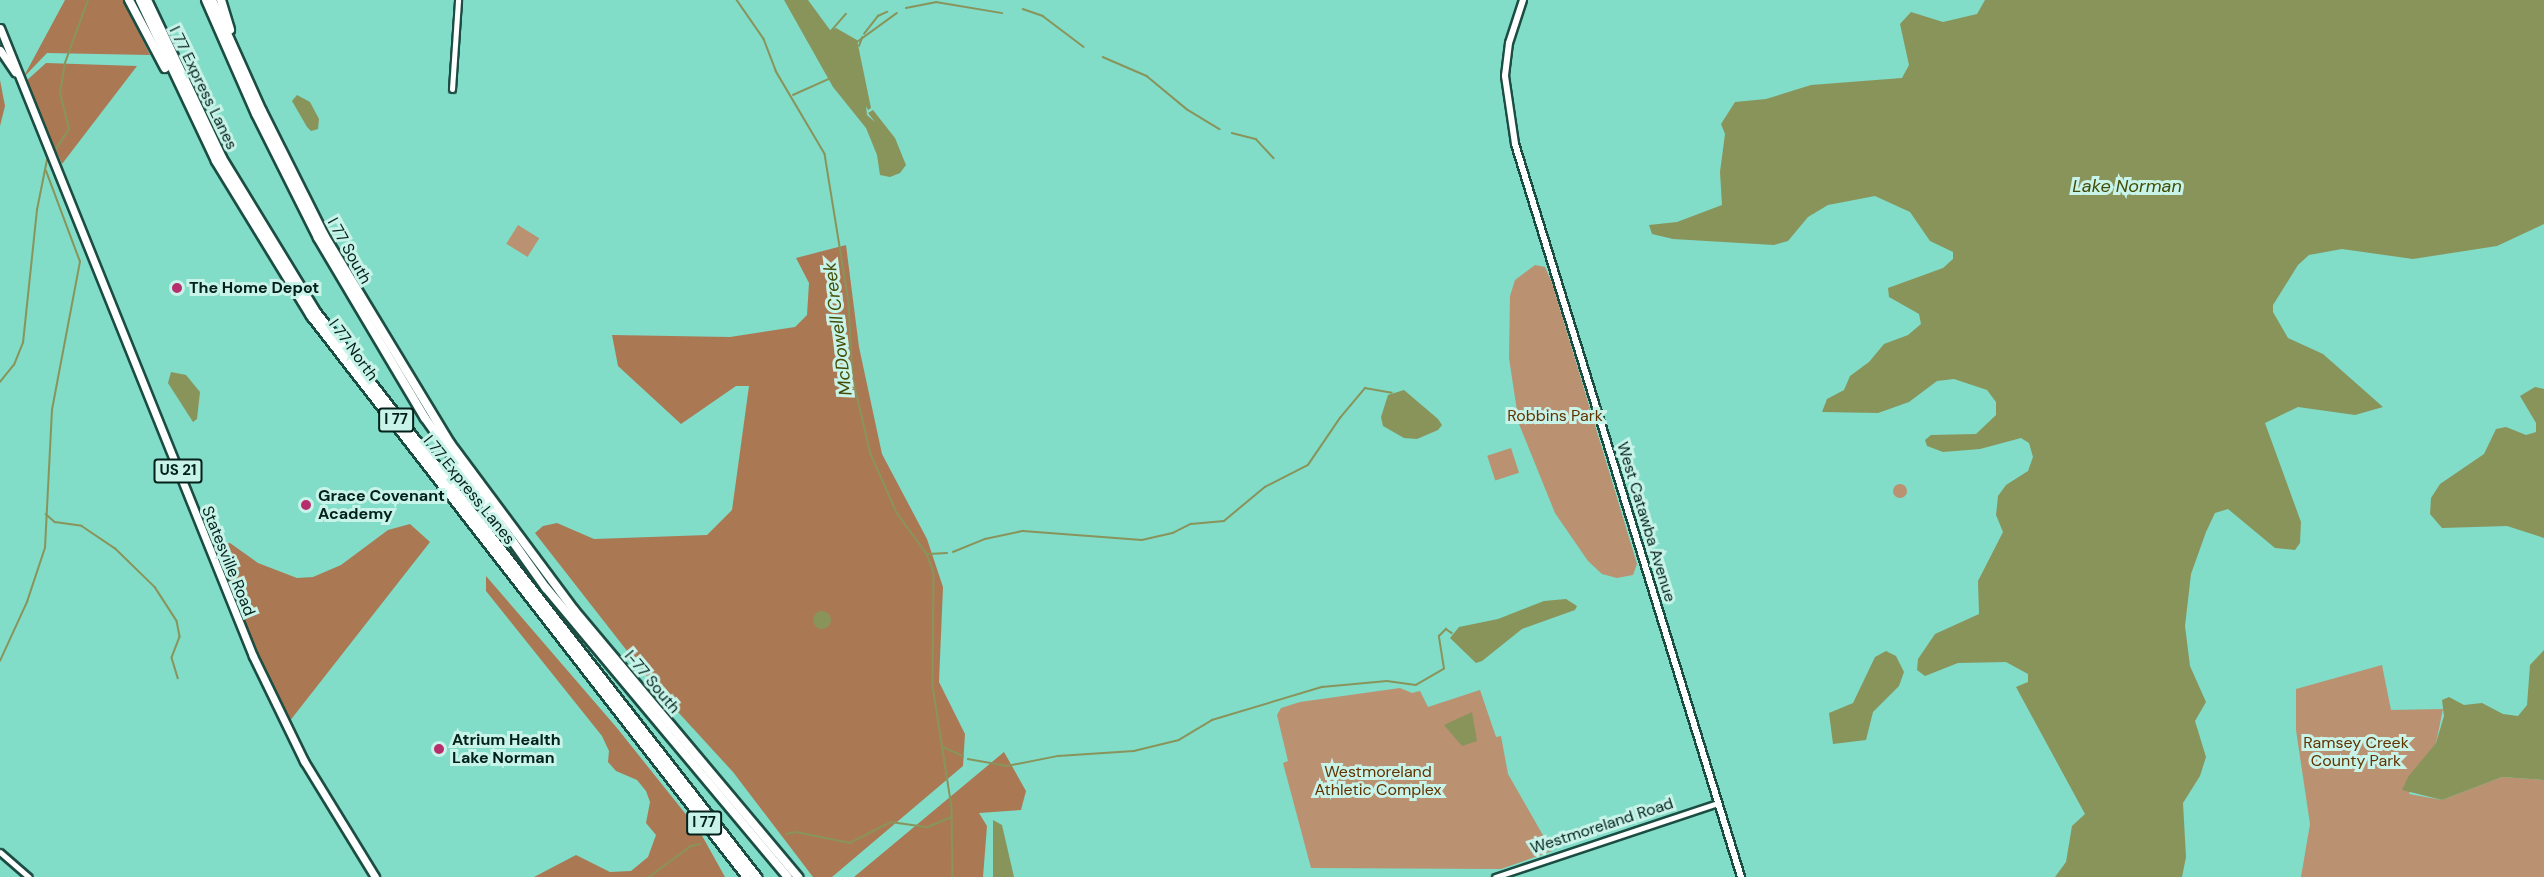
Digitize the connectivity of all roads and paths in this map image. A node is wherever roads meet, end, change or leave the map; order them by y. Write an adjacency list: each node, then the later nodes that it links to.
1 (129, 0): 14 (highway)
2 (140, 0): 14 (highway, I 77 North / I 77)
3 (147, 0): 19 (highway, I 77 Express Lanes / I 77)
4 (206, 0): 16 (highway, I 77 Express Lanes / I 77)
5 (212, 0): 12 (highway, I 77 South / I 77)
6 (221, 0): 12 (highway)
7 (458, 0): 13 (street)
8 (1522, 0): 18 (main road, West Catawba Avenue)
9 (0, 28): 11 (main road, Statesville Road / US 21)
10 (0, 50): 11 (main road, Statesville Road / US 21)
11 (16, 74): 22 (main road, Statesville Road / US 21)
12 (247, 80): 15 (highway, I 77 South / I 77)
13 (452, 88)
14 (192, 115): 17 (highway, I 77 North / I 77)
15 (490, 500): 16 (highway); 26 (highway, I-77 South / I 77)
16 (525, 560): 25 (highway, I 77 Express Lanes / I 77)
17 (662, 768): 19 (highway); 23 (highway, I 77)
18 (1718, 803): 27 (street, Westmoreland Road); 28 (main road, West Catawba Avenue)
19 (699, 804): 24 (highway, I 77 Express Lanes / I 77)
20 (0, 852): 21 (street)
21 (29, 877)
22 (375, 877)
23 (747, 877)
24 (757, 877)
25 (788, 877)
26 (798, 877)
27 (1495, 877)
28 (1741, 877)

